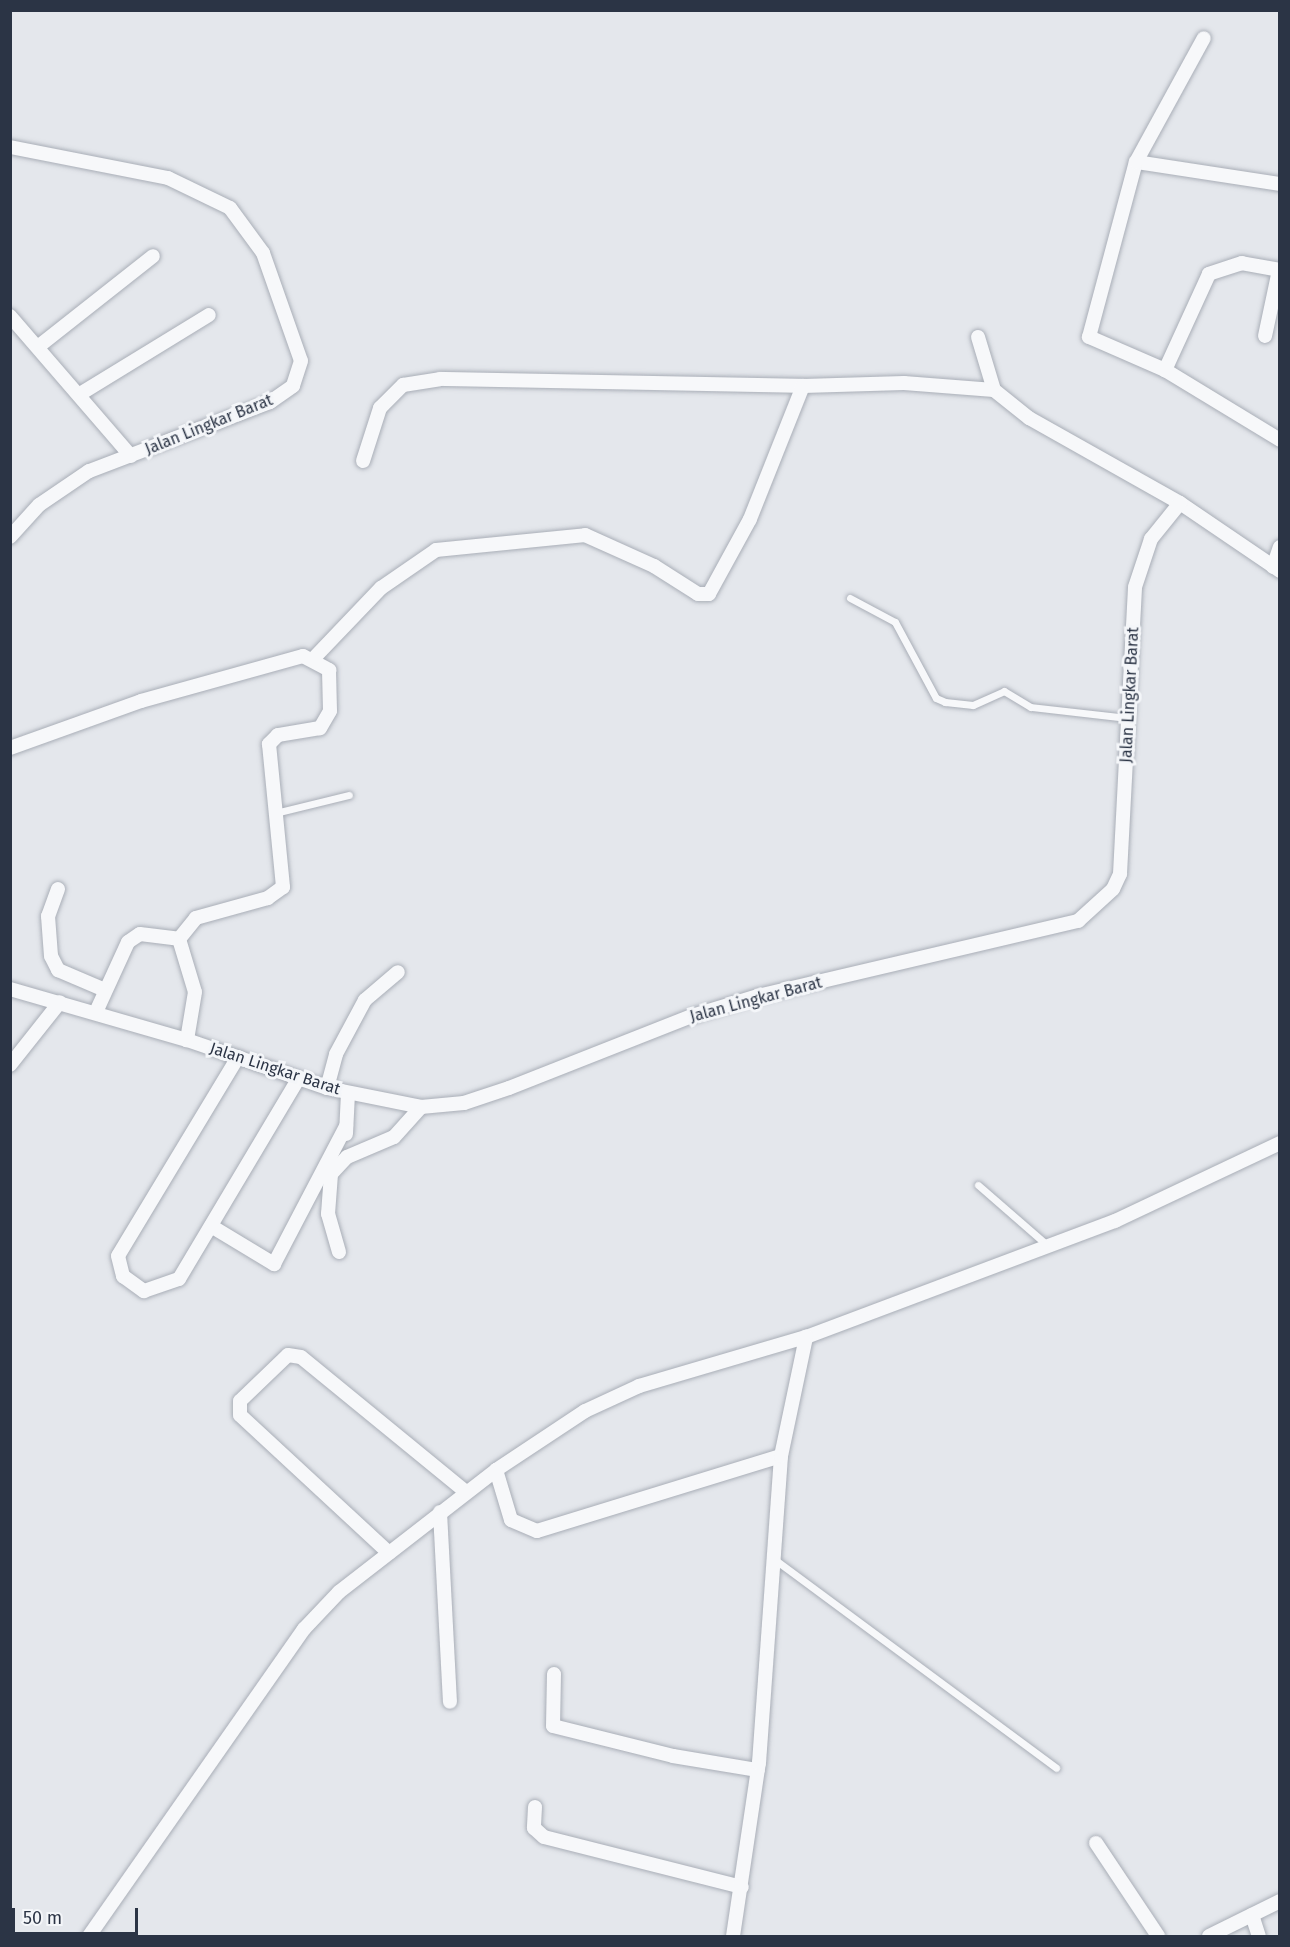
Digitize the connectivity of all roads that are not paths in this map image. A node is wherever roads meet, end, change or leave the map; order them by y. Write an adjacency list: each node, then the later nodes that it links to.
1 (1204, 38): 3 (street)
2 (10, 147): 17 (street, Jalan Lingkar Barat)
3 (1136, 162): 4 (street); 12 (street)
4 (1280, 184)
5 (153, 256): 11 (street)
6 (1279, 270): 9 (street); 12 (street)
7 (209, 315): 15 (street)
8 (10, 316): 11 (street)
9 (1265, 336)
10 (978, 337): 14 (street)
11 (39, 345): 15 (street)
12 (1165, 370): 16 (street)
13 (803, 386): 14 (street); 18 (street); 24 (street)
14 (994, 390): 19 (street)
15 (80, 394): 17 (street)
16 (1280, 440)
17 (131, 456): 20 (street, Jalan Lingkar Barat)
18 (363, 461)
19 (1180, 503): 22 (street); 25 (street, Jalan Lingkar Barat)
20 (10, 537)
21 (1280, 547): 22 (street)
22 (1276, 569)
23 (850, 598): 25 (lane)
24 (314, 658): 26 (street); 28 (street)
25 (1128, 718): 42 (street, Jalan Lingkar Barat)
26 (10, 748)
27 (350, 795): 28 (lane)
28 (273, 814): 30 (street)
29 (57, 889): 33 (street)
30 (179, 939): 33 (street); 36 (street)
31 (398, 972): 40 (street)
32 (10, 989): 34 (street, Jalan Lingkar Barat)
33 (105, 990): 35 (street)
34 (60, 1002): 35 (street, Jalan Lingkar Barat); 38 (street)
35 (96, 1012): 36 (street, Jalan Lingkar Barat)
36 (187, 1040): 37 (street, Jalan Lingkar Barat)
37 (238, 1057): 39 (street, Jalan Lingkar Barat); 47 (street)
38 (10, 1065)
39 (299, 1078): 40 (street, Jalan Lingkar Barat); 47 (street)
40 (327, 1088): 41 (street, Jalan Lingkar Barat)
41 (348, 1093): 42 (street, Jalan Lingkar Barat); 43 (street)
42 (421, 1107): 45 (street)
43 (346, 1126): 45 (street); 47 (street)
44 (1280, 1143): 48 (street)
45 (347, 1157): 49 (street)
46 (978, 1185): 48 (lane)
47 (211, 1226)
48 (1047, 1245): 50 (street)
49 (339, 1252)
50 (806, 1337): 51 (street); 52 (street)
51 (781, 1456): 52 (street); 56 (street)
52 (496, 1470): 53 (street)
53 (466, 1492): 54 (street); 55 (street)
54 (440, 1512): 55 (street); 58 (street)
55 (389, 1553): 66 (street)
56 (773, 1558): 59 (lane); 60 (street)
57 (554, 1674): 60 (street)
58 (450, 1702)
59 (1056, 1768)
60 (758, 1770): 63 (street)
61 (535, 1807): 63 (street)
62 (1096, 1843): 68 (street)
63 (742, 1887): 67 (street)
64 (1280, 1901): 65 (street)
65 (1252, 1915): 69 (street); 70 (street)
66 (89, 1936)
67 (733, 1936)
68 (1158, 1936)
69 (1209, 1936)
70 (1258, 1936)

